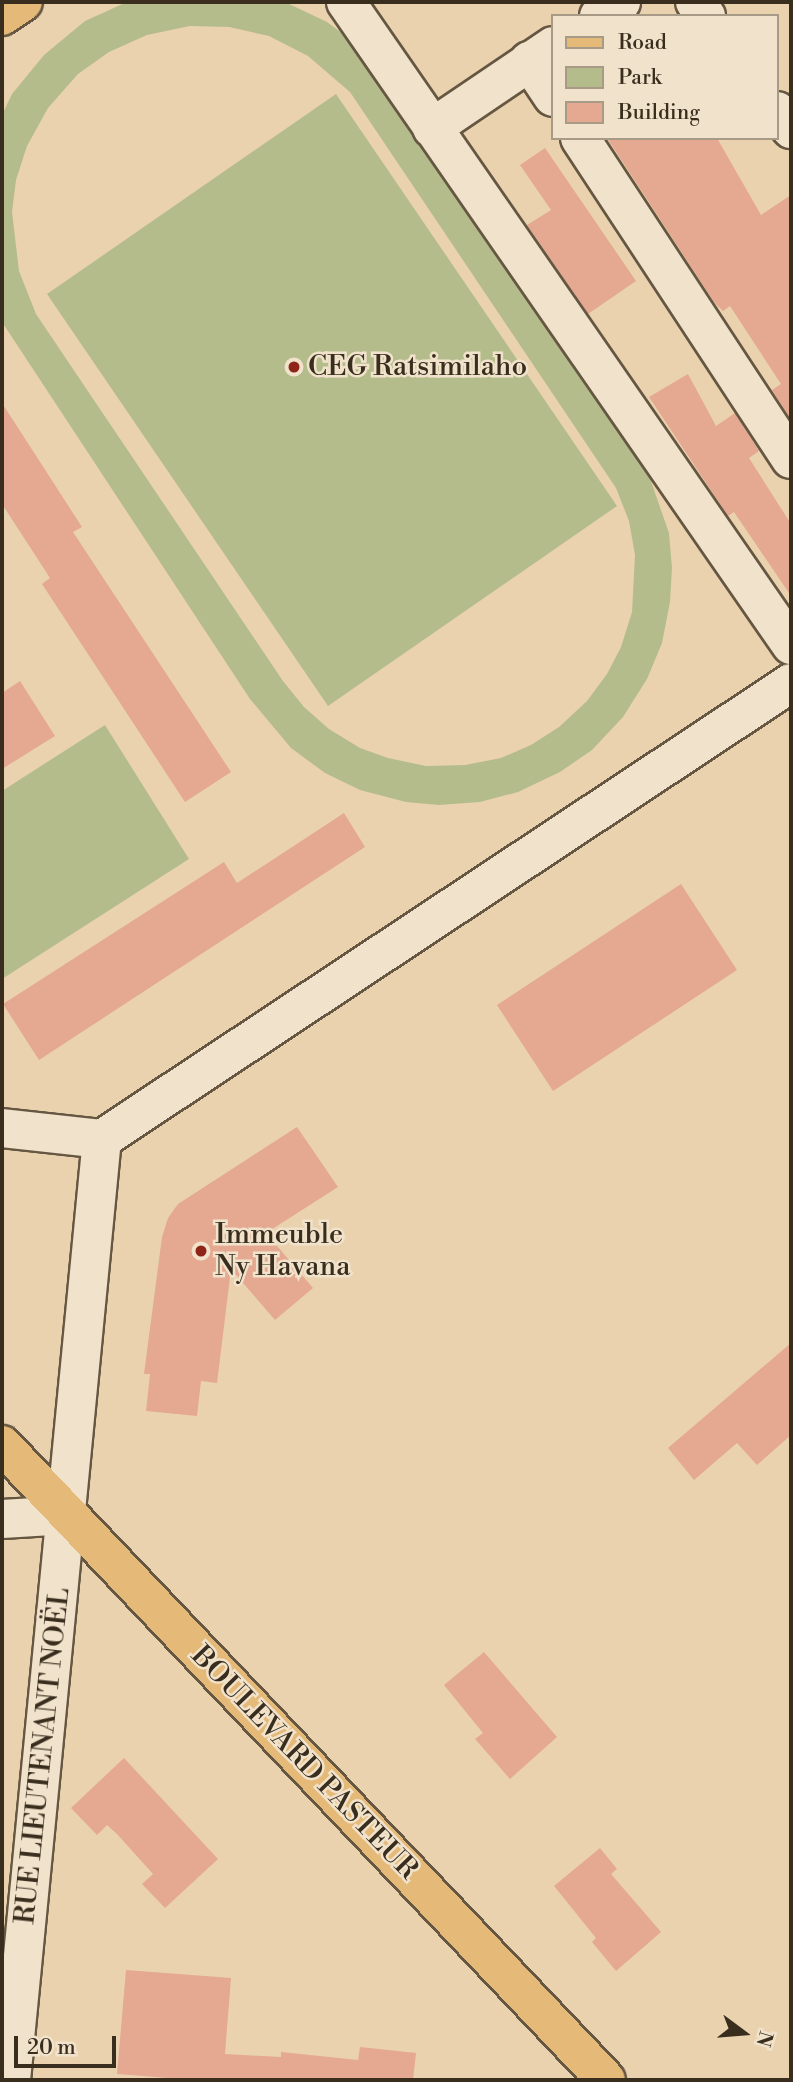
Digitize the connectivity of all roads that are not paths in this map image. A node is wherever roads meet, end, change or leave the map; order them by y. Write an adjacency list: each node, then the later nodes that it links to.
1 (23, 2): 5 (main road)
2 (346, 2): 9 (street)
3 (621, 2): 4 (street)
4 (602, 14)
5 (2, 16)
6 (541, 53): 7 (street); 9 (street)
7 (552, 93)
8 (779, 114): 10 (street)
9 (432, 128): 13 (street)
10 (791, 129)
11 (581, 140): 12 (street)
12 (791, 458)
13 (791, 645)
14 (791, 683): 16 (street)
15 (2, 1128): 16 (street)
16 (102, 1139): 18 (street, RUE LIEUTENANT NOËL)
17 (2, 1445): 18 (main road, BOULEVARD PASTEUR)
18 (68, 1515): 19 (street); 20 (street, RUE LIEUTENANT NOËL); 21 (main road, BOULEVARD PASTEUR)
19 (2, 1519)
20 (11, 2080)
21 (606, 2080)

